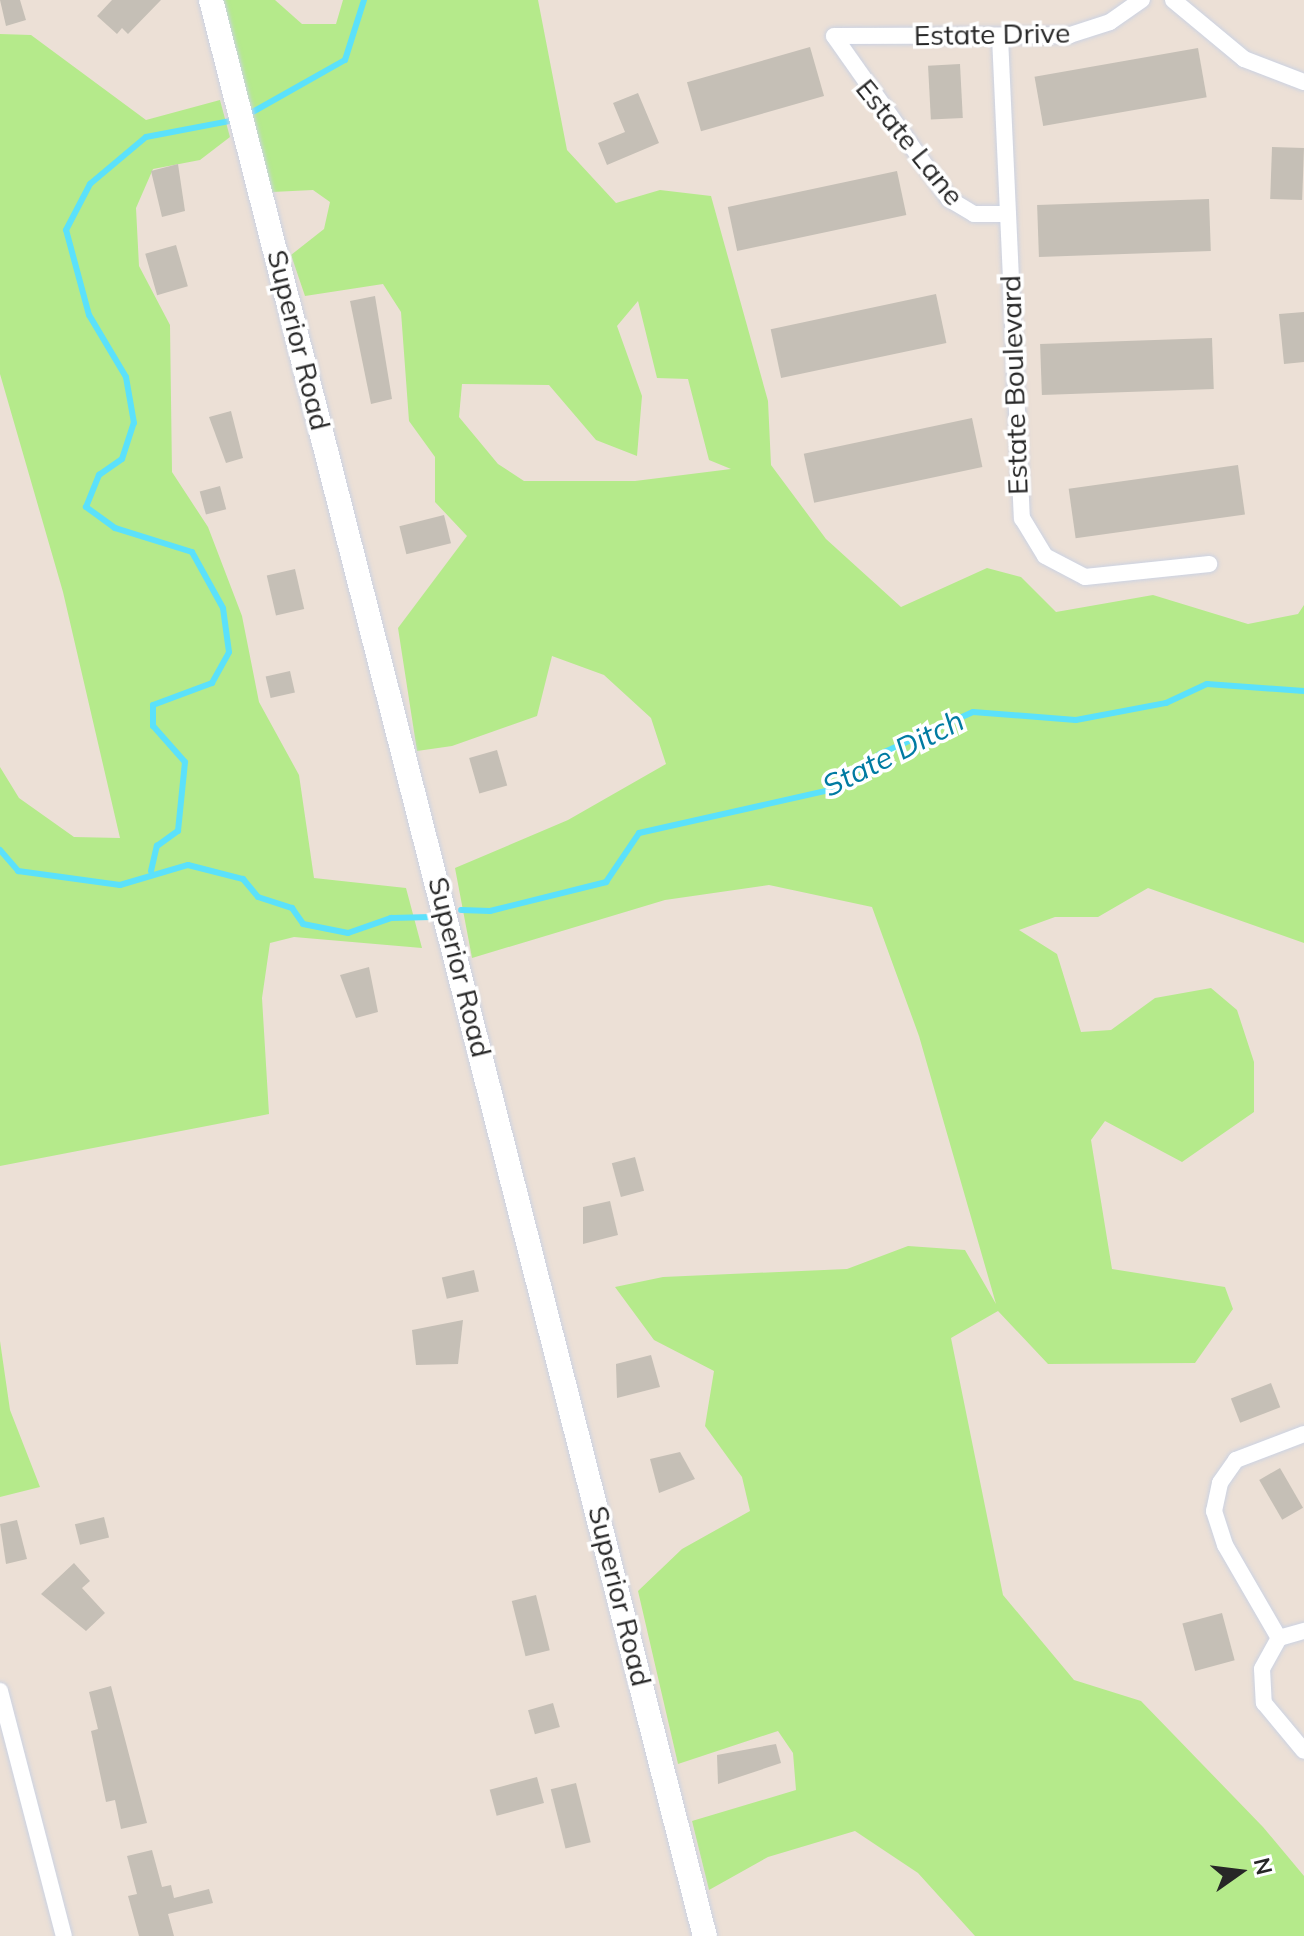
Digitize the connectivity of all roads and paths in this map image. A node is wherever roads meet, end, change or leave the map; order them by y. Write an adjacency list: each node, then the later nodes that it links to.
1 (211, 0): 15 (street, Superior Road)
2 (1142, 0): 5 (street, Estate Drive)
3 (1173, 0): 6 (street)
4 (834, 36): 5 (street, Estate Drive); 7 (street, Estate Lane)
5 (1000, 37): 7 (street, Estate Boulevard)
6 (1304, 82)
7 (1008, 214): 8 (street, Estate Boulevard)
8 (1209, 564)
9 (1304, 1434): 11 (street)
10 (1304, 1631): 11 (street)
11 (1279, 1638): 13 (street)
12 (0, 1691): 14 (street)
13 (1304, 1751)
14 (64, 1936)
15 (705, 1936)

